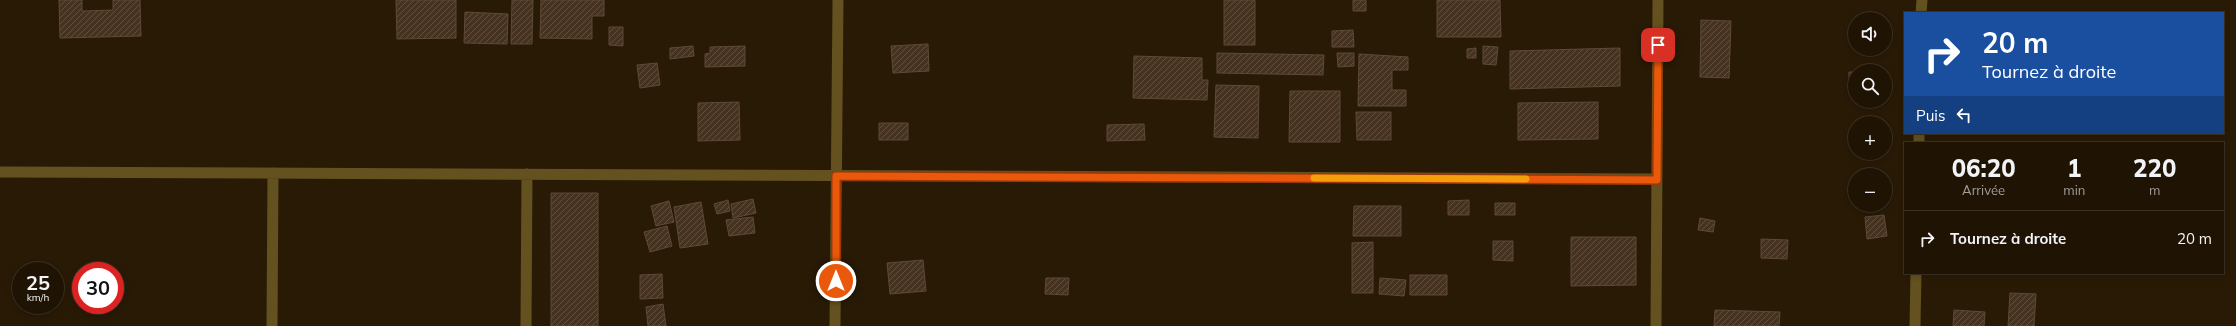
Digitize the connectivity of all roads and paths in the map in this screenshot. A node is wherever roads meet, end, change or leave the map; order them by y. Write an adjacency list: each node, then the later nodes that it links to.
1 (838, 0): 8 (street)
2 (1658, 0): 9 (street)
3 (1922, 0): 4 (street)
4 (1921, 12)
5 (0, 172): 6 (street)
6 (273, 173): 7 (street); 11 (street)
7 (528, 174): 8 (street); 12 (street)
8 (836, 176): 9 (street); 13 (street)
9 (1657, 180): 14 (street)
10 (1916, 274): 15 (street)
11 (272, 326)
12 (526, 326)
13 (835, 326)
14 (1656, 326)
15 (1916, 326)

